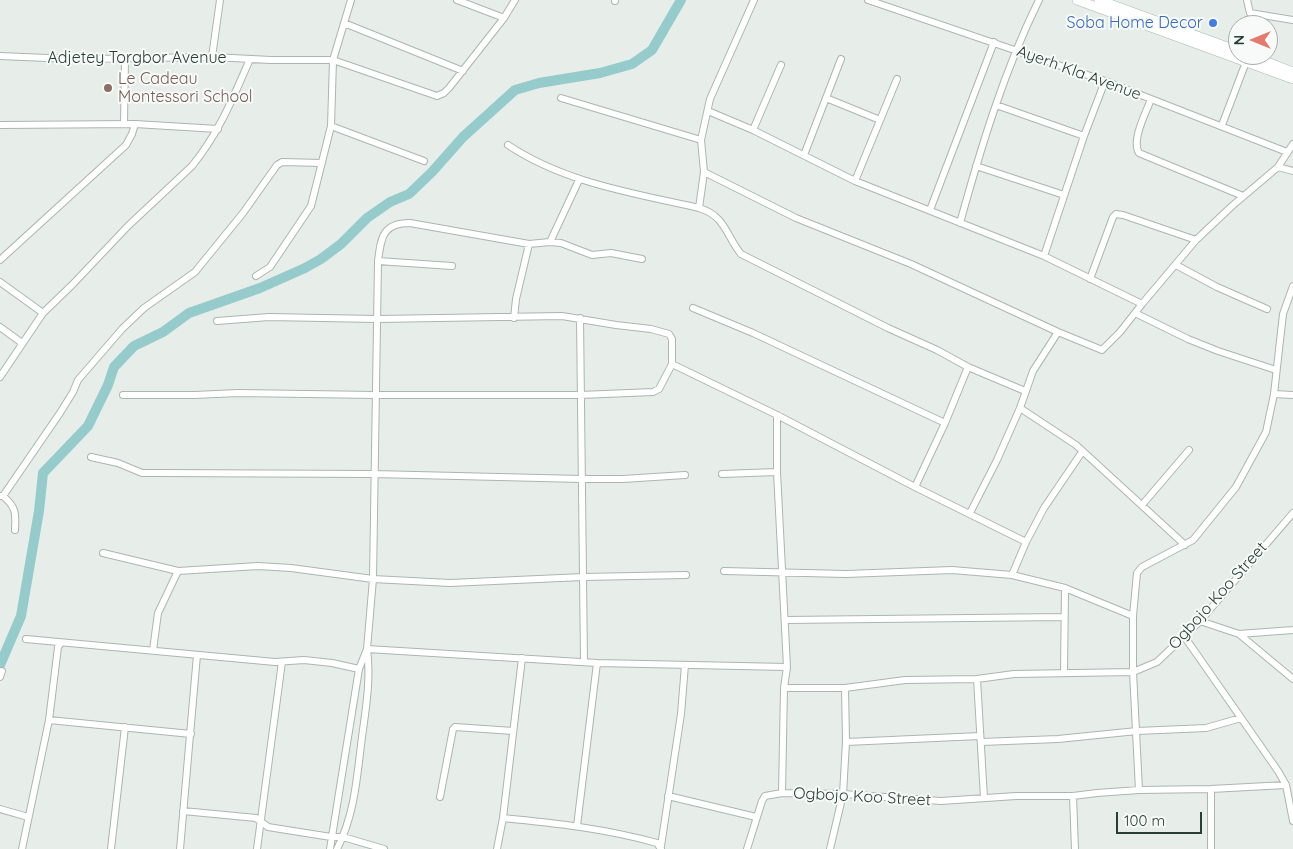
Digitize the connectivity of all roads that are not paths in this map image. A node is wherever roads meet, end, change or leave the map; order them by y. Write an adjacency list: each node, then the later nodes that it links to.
1 (220, 0): 20 (street)
2 (351, 0): 13 (street)
3 (457, 0): 11 (street)
4 (515, 0): 11 (street)
5 (754, 0): 38 (street)
6 (1039, 0): 17 (street)
7 (1077, 0): 14 (main road)
8 (1099, 0): 14 (main road)
9 (1247, 0): 12 (street)
10 (873, 1): 15 (street, Ayerh Kla Avenue)
11 (504, 18): 29 (street)
12 (1293, 20)
13 (344, 23): 24 (street); 29 (street)
14 (1199, 40): 16 (main road); 18 (main road)
15 (994, 42): 17 (street, Ayerh Kla Avenue); 64 (street)
16 (1228, 48)
17 (1018, 50): 33 (street, Ayerh Kla Avenue); 37 (street)
18 (1228, 51)
19 (0, 56): 21 (street, Adjetey Torgbor Avenue)
20 (212, 57): 21 (street, Adjetey Torgbor Avenue); 22 (street, Adjetey Torgbor Avenue)
21 (125, 58): 40 (street)
22 (250, 59): 24 (street, Adjetey Torgbor Avenue); 45 (street)
23 (841, 59): 35 (street)
24 (333, 60): 29 (street, Adjetey Torgbor Avenue); 44 (street)
25 (781, 65): 46 (street)
26 (1244, 65): 43 (street)
27 (1262, 65): 32 (main road)
28 (1270, 65): 30 (main road)
29 (463, 71)
30 (1293, 72)
31 (897, 78): 39 (street)
32 (1293, 79)
33 (1105, 81): 36 (street, Ayerh Kla Avenue); 47 (street)
34 (562, 98): 48 (street)
35 (826, 98): 39 (street); 52 (street)
36 (1151, 99): 43 (street, Ayerh Kla Avenue); 62 (street)
37 (996, 106): 47 (street); 55 (street)
38 (708, 111): 46 (street); 48 (street)
39 (880, 120): 60 (street)
40 (124, 124): 41 (street); 42 (street)
41 (134, 124): 45 (street); 71 (street)
42 (0, 125)
43 (1222, 125): 51 (street, Ayerh Kla Avenue)
44 (331, 126): 53 (street); 54 (street)
45 (218, 129): 82 (street)
46 (753, 130): 52 (street)
47 (1084, 136): 61 (street)
48 (701, 140): 57 (street)
49 (1293, 144): 51 (street)
50 (508, 145): 59 (street)
51 (1287, 152): 56 (street)
52 (804, 155): 60 (street)
53 (424, 160)
54 (322, 163): 75 (street); 113 (street)
55 (976, 166): 61 (street); 65 (street)
56 (1278, 167): 58 (street); 62 (street)
57 (704, 172): 63 (street); 89 (street)
58 (1293, 172)
59 (579, 180): 63 (street); 67 (street)
60 (855, 181): 64 (street)
61 (1064, 195): 69 (street)
62 (1243, 196): 66 (street)
63 (699, 208): 92 (street)
64 (930, 210): 65 (street)
65 (960, 223): 69 (street)
66 (1196, 240): 73 (street); 76 (street)
67 (550, 242): 68 (street); 70 (street)
68 (529, 244): 72 (street); 84 (street)
69 (1044, 256): 76 (street)
70 (642, 259)
71 (0, 260)
72 (378, 262): 74 (street); 86 (street)
73 (1176, 265): 79 (street); 81 (street)
74 (452, 266)
75 (256, 276)
76 (1090, 279): 79 (street)
77 (0, 282): 82 (street)
78 (1293, 286): 93 (street)
79 (1142, 304): 83 (street)
80 (693, 308): 103 (street)
81 (1267, 309)
82 (43, 313): 90 (street)
83 (1135, 313): 89 (street); 93 (street)
84 (514, 318): 85 (street); 86 (street)
85 (580, 318): 91 (street); 99 (street)
86 (377, 319): 87 (street); 98 (street)
87 (217, 321)
88 (0, 327): 90 (street)
89 (1058, 332): 95 (street)
90 (22, 343): 94 (street)
91 (672, 364): 99 (street); 102 (street)
92 (968, 367): 95 (street); 103 (street)
93 (1276, 370): 96 (street)
94 (0, 377)
95 (1025, 391): 101 (street)
96 (1274, 394): 100 (street); 119 (street)
97 (123, 395): 98 (street)
98 (375, 395): 99 (street); 108 (street)
99 (580, 395): 111 (street)
100 (1293, 395)
101 (1020, 408): 105 (street); 115 (street)
102 (777, 415): 107 (street); 112 (street)
103 (945, 423): 112 (street)
104 (1189, 450): 114 (street)
105 (1082, 452): 114 (street); 118 (street)
106 (91, 457): 108 (street)
107 (777, 472): 109 (street); 123 (street)
108 (374, 474): 111 (street); 127 (street)
109 (722, 474)
110 (685, 475): 111 (street)
111 (582, 479): 126 (street)
112 (915, 487): 115 (street)
113 (1, 496): 117 (street)
114 (1142, 505): 119 (street)
115 (970, 513): 118 (street)
116 (1293, 513): 132 (street, Ogbojo Koo Street)
117 (15, 530)
118 (1026, 542): 124 (street)
119 (1185, 545): 129 (street)
120 (103, 553): 121 (street)
121 (178, 570): 127 (street); 139 (street)
122 (724, 571): 123 (street)
123 (782, 572): 124 (street); 131 (street)
124 (1012, 575): 128 (street)
125 (686, 576): 126 (street)
126 (583, 577): 127 (street); 143 (street)
127 (373, 579): 138 (street)
128 (1065, 588): 129 (street); 130 (street)
129 (1133, 616): 148 (street)
130 (1064, 617): 131 (street); 149 (street)
131 (784, 620): 146 (street)
132 (1200, 621): 134 (street); 135 (street, Ogbojo Koo Street)
133 (1293, 630): 134 (street)
134 (1238, 634): 151 (street)
135 (1184, 636): 148 (street, Ogbojo Koo Street); 154 (street)
136 (26, 639): 137 (street)
137 (61, 643): 139 (street); 155 (street)
138 (367, 649): 141 (street); 147 (street); 180 (street)
139 (153, 650): 140 (street)
140 (197, 655): 142 (street); 159 (street)
141 (522, 658): 143 (street); 157 (street)
142 (282, 662): 147 (street); 177 (street)
143 (584, 662): 144 (street)
144 (597, 663): 145 (street); 178 (street)
145 (684, 665): 146 (street); 167 (street)
146 (787, 667): 152 (street)
147 (359, 669): 179 (street)
148 (1132, 672): 149 (street); 158 (street)
149 (1064, 673): 150 (street)
150 (977, 679): 153 (street); 160 (street)
151 (1293, 679)
152 (784, 688): 153 (street); 165 (street)
153 (845, 688): 161 (street)
154 (1241, 718): 158 (street); 162 (street)
155 (49, 720): 156 (street); 173 (street)
156 (125, 727): 159 (street); 183 (street)
157 (513, 731): 169 (street); 175 (street)
158 (1136, 732): 160 (street); 164 (street)
159 (191, 734): 172 (street)
160 (981, 739): 161 (street); 170 (street)
161 (846, 742): 166 (street)
162 (1286, 785): 163 (street, Ogbojo Koo Street); 176 (street)
163 (1210, 789): 164 (street, Ogbojo Koo Street); 193 (street)
164 (1139, 790): 168 (street, Ogbojo Koo Street)
165 (782, 793): 166 (street, Ogbojo Koo Street); 174 (street, Ogbojo Koo Street)
166 (843, 794): 170 (street, Ogbojo Koo Street); 191 (street)
167 (668, 796): 174 (street); 181 (street)
168 (1073, 796): 170 (street, Ogbojo Koo Street); 192 (street)
169 (440, 797)
170 (984, 798)
171 (0, 809): 173 (street)
172 (184, 811): 177 (street); 184 (street)
173 (28, 817): 182 (street)
174 (756, 817): 190 (street, Ogbojo Koo Street)
175 (503, 818): 178 (street); 189 (street)
176 (1293, 820)
177 (262, 822): 179 (street); 185 (street)
178 (577, 826): 181 (street)
179 (331, 837): 180 (street); 186 (street)
180 (343, 837): 187 (street); 188 (street)
181 (661, 848)
182 (22, 849)
183 (111, 849)
184 (180, 849)
185 (257, 849)
186 (330, 849)
187 (337, 849)
188 (384, 849)
189 (497, 849)
190 (747, 849)
191 (830, 849)
192 (1075, 849)
193 (1211, 849)

